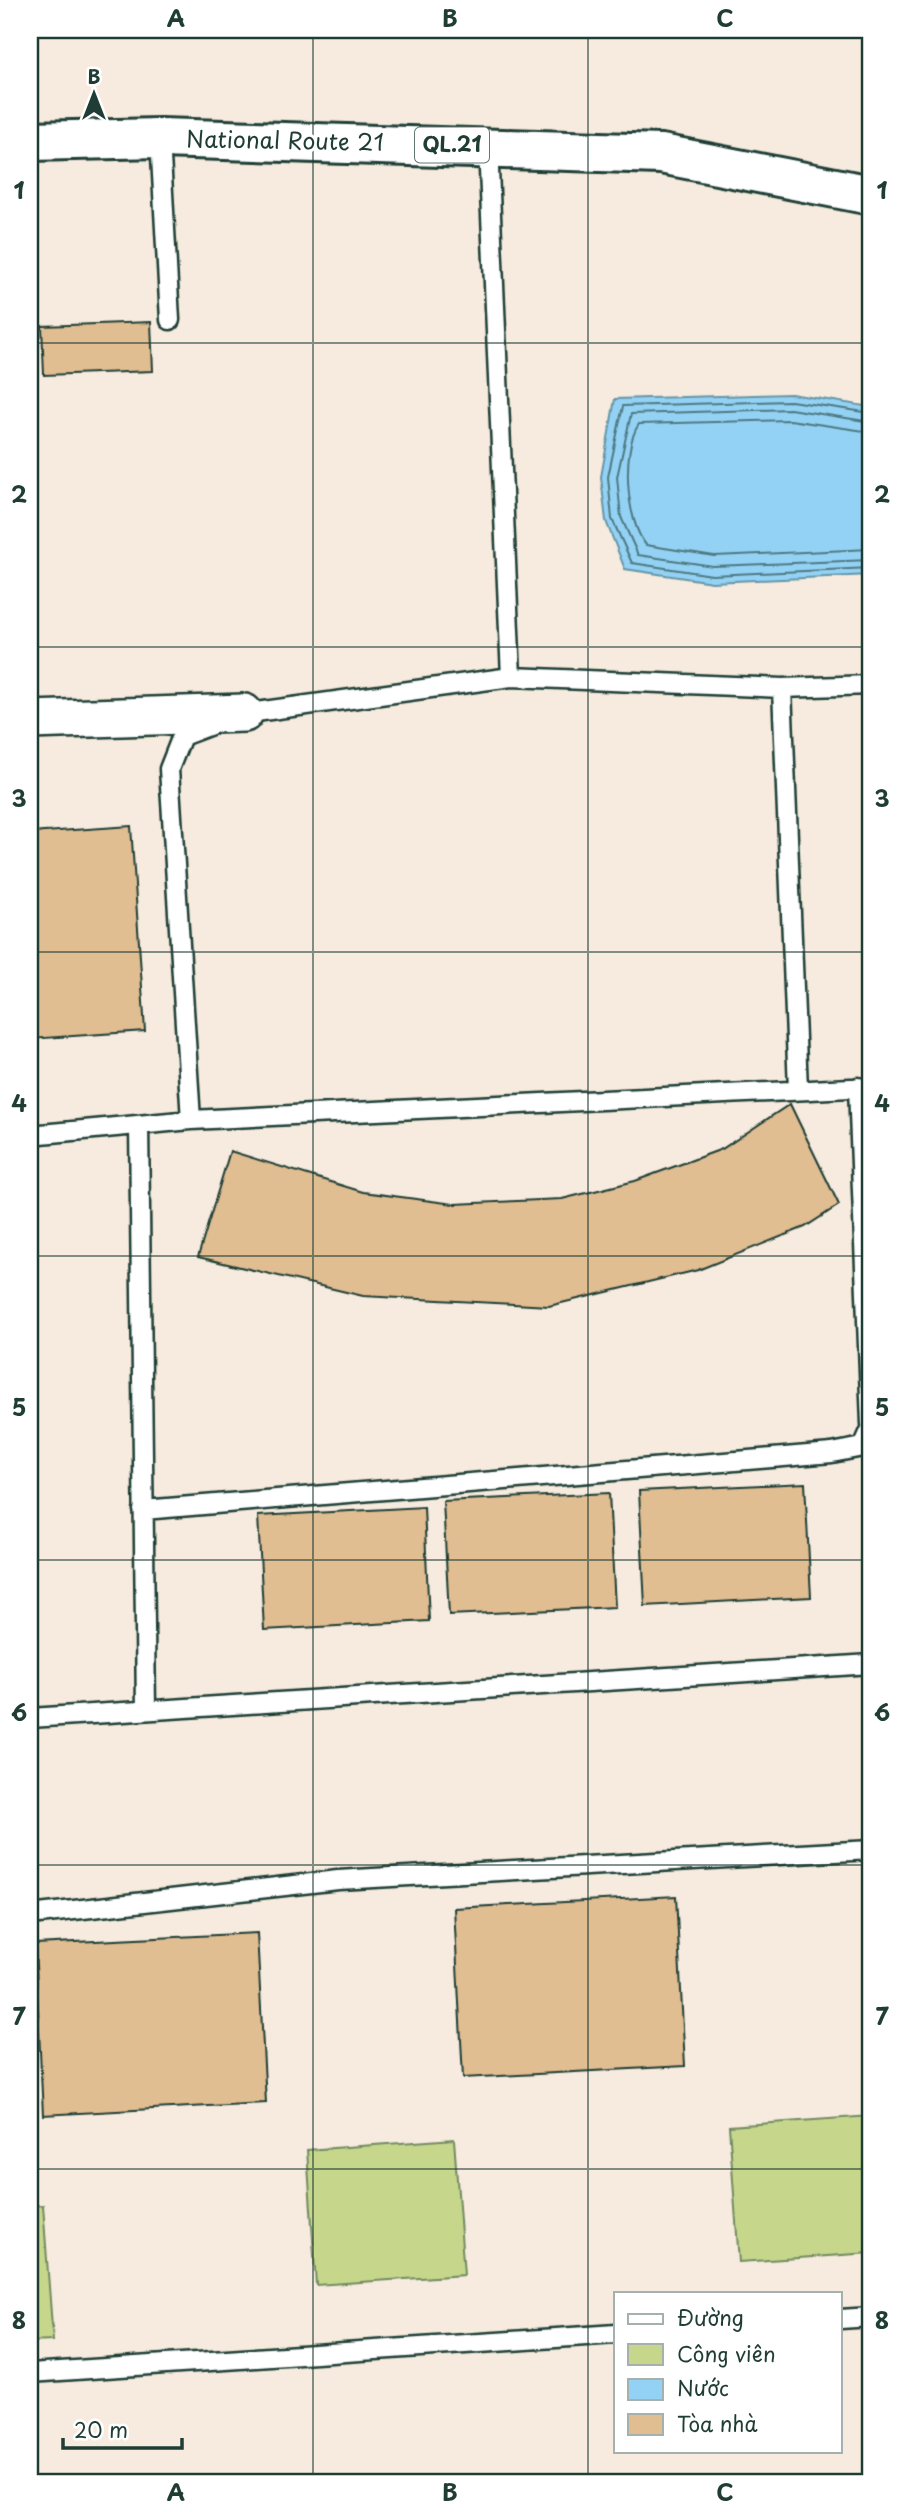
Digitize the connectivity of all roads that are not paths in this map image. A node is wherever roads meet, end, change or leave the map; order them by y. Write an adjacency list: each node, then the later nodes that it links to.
1 (160, 138): 2 (highway, National Route 21 / QL.21); 3 (highway, National Route 21 / QL.21); 5 (lane)
2 (30, 141)
3 (488, 146): 4 (highway, National Route 21 / QL.21); 6 (lane)
4 (871, 195)
5 (170, 320)
6 (511, 677): 8 (lane); 9 (lane)
7 (871, 685): 8 (lane)
8 (782, 688): 12 (lane)
9 (244, 713): 10 (street); 13 (lane)
10 (30, 720)
11 (865, 1087): 12 (lane); 16 (lane)
12 (798, 1089): 13 (lane)
13 (191, 1120): 14 (lane)
14 (139, 1125): 15 (lane); 17 (lane)
15 (30, 1135)
16 (871, 1427): 17 (lane)
17 (143, 1510): 19 (lane)
18 (871, 1664): 19 (lane)
19 (146, 1710): 20 (lane)
20 (30, 1718)
21 (871, 1850): 22 (lane)
22 (30, 1915)
23 (871, 2317): 24 (lane)
24 (842, 2319)
25 (614, 2334): 26 (lane)
26 (30, 2373)

